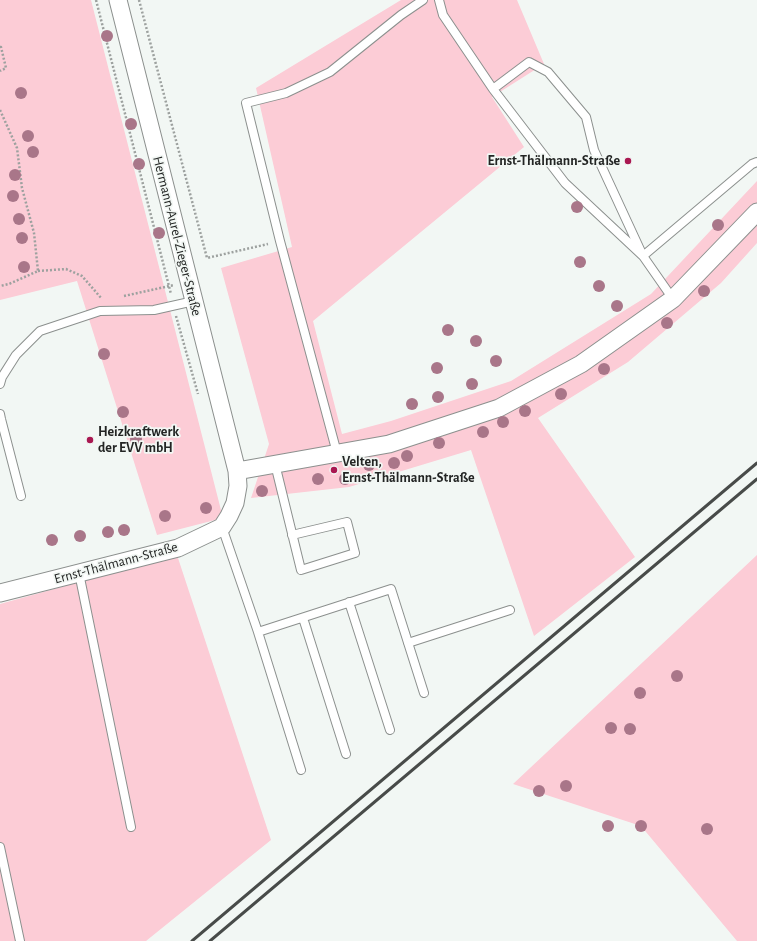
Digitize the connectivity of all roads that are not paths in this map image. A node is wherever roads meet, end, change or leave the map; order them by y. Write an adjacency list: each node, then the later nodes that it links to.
1 (118, 0): 9 (street, Hermann-Aurel-Zieger-Straße)
2 (423, 0): 12 (lane)
3 (439, 0): 4 (lane)
4 (493, 89): 7 (lane); 7 (lane)
5 (757, 162): 7 (lane)
6 (757, 212): 8 (street)
7 (643, 256): 8 (lane)
8 (672, 299): 12 (street)
9 (194, 301): 10 (lane); 14 (street, Hermann-Aurel-Zieger-Straße)
10 (0, 384)
11 (0, 414): 15 (lane)
12 (337, 453): 13 (street)
13 (274, 464): 14 (street); 17 (lane)
14 (237, 471): 16 (street)
15 (21, 496)
16 (222, 527): 18 (street, Ernst-Thälmann-Straße); 23 (lane)
17 (292, 535): 17 (lane)
18 (79, 573): 19 (street, Ernst-Thälmann-Straße); 29 (lane)
19 (0, 593)
20 (349, 602): 22 (lane); 24 (lane); 26 (lane)
21 (510, 610): 24 (lane)
22 (303, 618): 23 (lane); 27 (lane)
23 (258, 632): 28 (lane)
24 (408, 643): 25 (lane)
25 (424, 693)
26 (390, 730)
27 (346, 754)
28 (301, 770)
29 (131, 827)
30 (0, 847): 31 (lane)
31 (20, 941)

